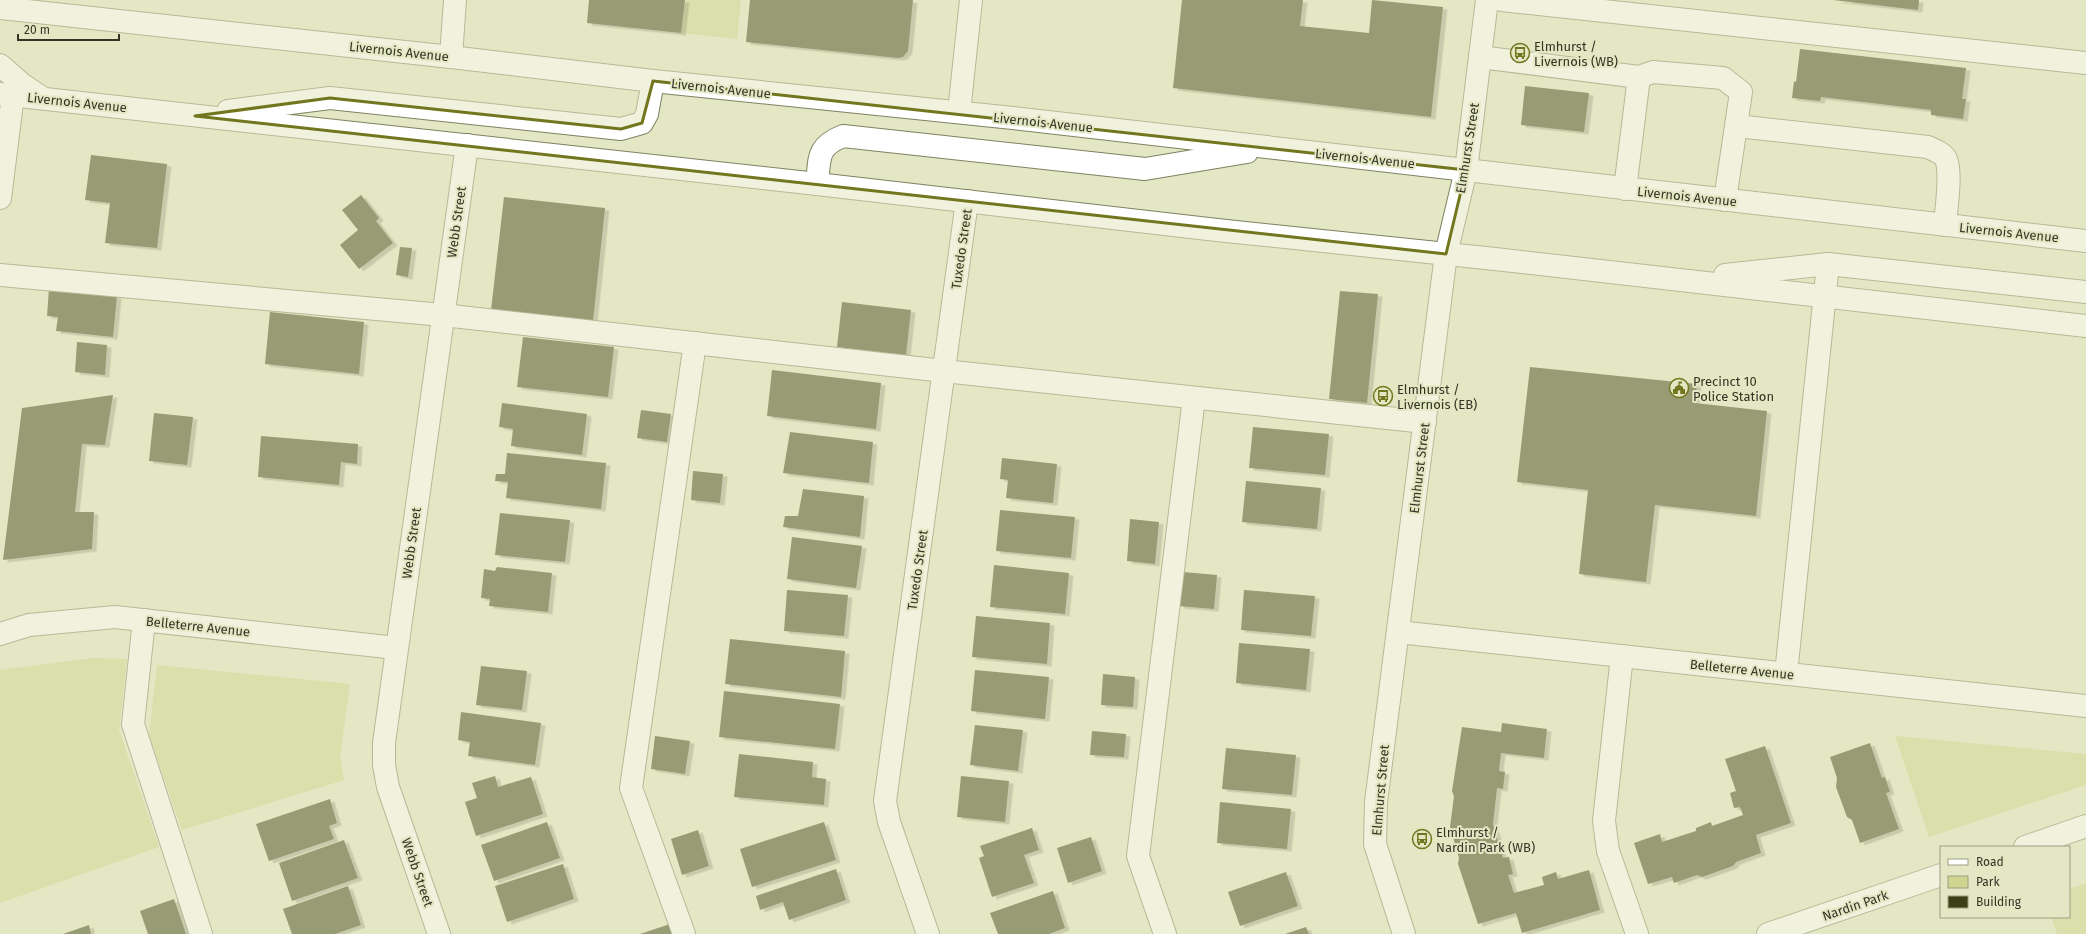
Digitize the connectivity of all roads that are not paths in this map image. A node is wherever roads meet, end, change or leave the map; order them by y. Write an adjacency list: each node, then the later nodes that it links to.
1 (455, 0): 6 (main road)
2 (971, 0): 14 (main road)
3 (1487, 0): 7 (main road, Elmhurst Street)
4 (1502, 0): 8 (main road)
5 (0, 8): 6 (main road, Livernois Avenue)
6 (451, 57): 11 (main road, Livernois Avenue)
7 (1480, 57): 10 (main road); 19 (main road, Elmhurst Street)
8 (2086, 63)
9 (0, 65): 13 (main road)
10 (1639, 78): 16 (main road); 21 (main road)
11 (653, 81): 14 (main road, Livernois Avenue); 15 (main road)
12 (6, 95): 13 (main road, Livernois Avenue); 22 (main road)
13 (44, 99): 15 (main road, Livernois Avenue)
14 (959, 112): 18 (main road, Livernois Avenue)
15 (195, 116): 17 (main road, Livernois Avenue)
16 (1737, 126): 23 (main road); 25 (main road)
17 (467, 145): 20 (main road, Livernois Avenue); 33 (main road, Webb Street)
18 (1274, 148): 19 (main road, Livernois Avenue); 20 (main road)
19 (1466, 170): 21 (main road, Livernois Avenue); 27 (main road, Elmhurst Street)
20 (817, 184): 24 (main road, Livernois Avenue)
21 (1625, 189): 23 (main road, Livernois Avenue)
22 (0, 198)
23 (1725, 200): 25 (main road, Livernois Avenue)
24 (967, 201): 27 (main road, Livernois Avenue); 36 (main road, Tuxedo Street)
25 (1945, 225): 26 (main road, Livernois Avenue)
26 (2086, 241)
27 (1446, 254): 30 (main road, Livernois Avenue); 38 (main road, Elmhurst Street)
28 (1828, 264): 30 (main road); 31 (main road); 32 (main road)
29 (0, 275): 33 (main road)
30 (1682, 279): 32 (main road, Livernois Avenue)
31 (2086, 292)
32 (1826, 295): 34 (main road, Livernois Avenue); 44 (main road)
33 (443, 315): 35 (main road); 42 (main road, Webb Street)
34 (2086, 326)
35 (695, 343): 36 (main road); 51 (main road)
36 (944, 371): 37 (main road); 52 (main road, Tuxedo Street)
37 (1194, 398): 38 (main road); 53 (main road)
38 (1425, 422): 40 (main road, Elmhurst Street)
39 (144, 620): 41 (main road, Belleterre Avenue); 42 (main road, Belleterre Avenue); 49 (main road)
40 (1398, 632): 43 (main road, Belleterre Avenue); 54 (main road, Elmhurst Street)
41 (0, 634)
42 (396, 648): 50 (main road, Webb Street)
43 (1622, 656): 44 (main road, Belleterre Avenue); 55 (main road)
44 (1786, 674): 45 (main road, Belleterre Avenue)
45 (2086, 706)
46 (2086, 826): 47 (main road)
47 (2028, 846)
48 (1940, 875): 56 (main road, Nardin Park)
49 (201, 934)
50 (439, 934)
51 (684, 934)
52 (928, 934)
53 (1165, 934)
54 (1404, 934)
55 (1637, 934)
56 (1768, 934)

